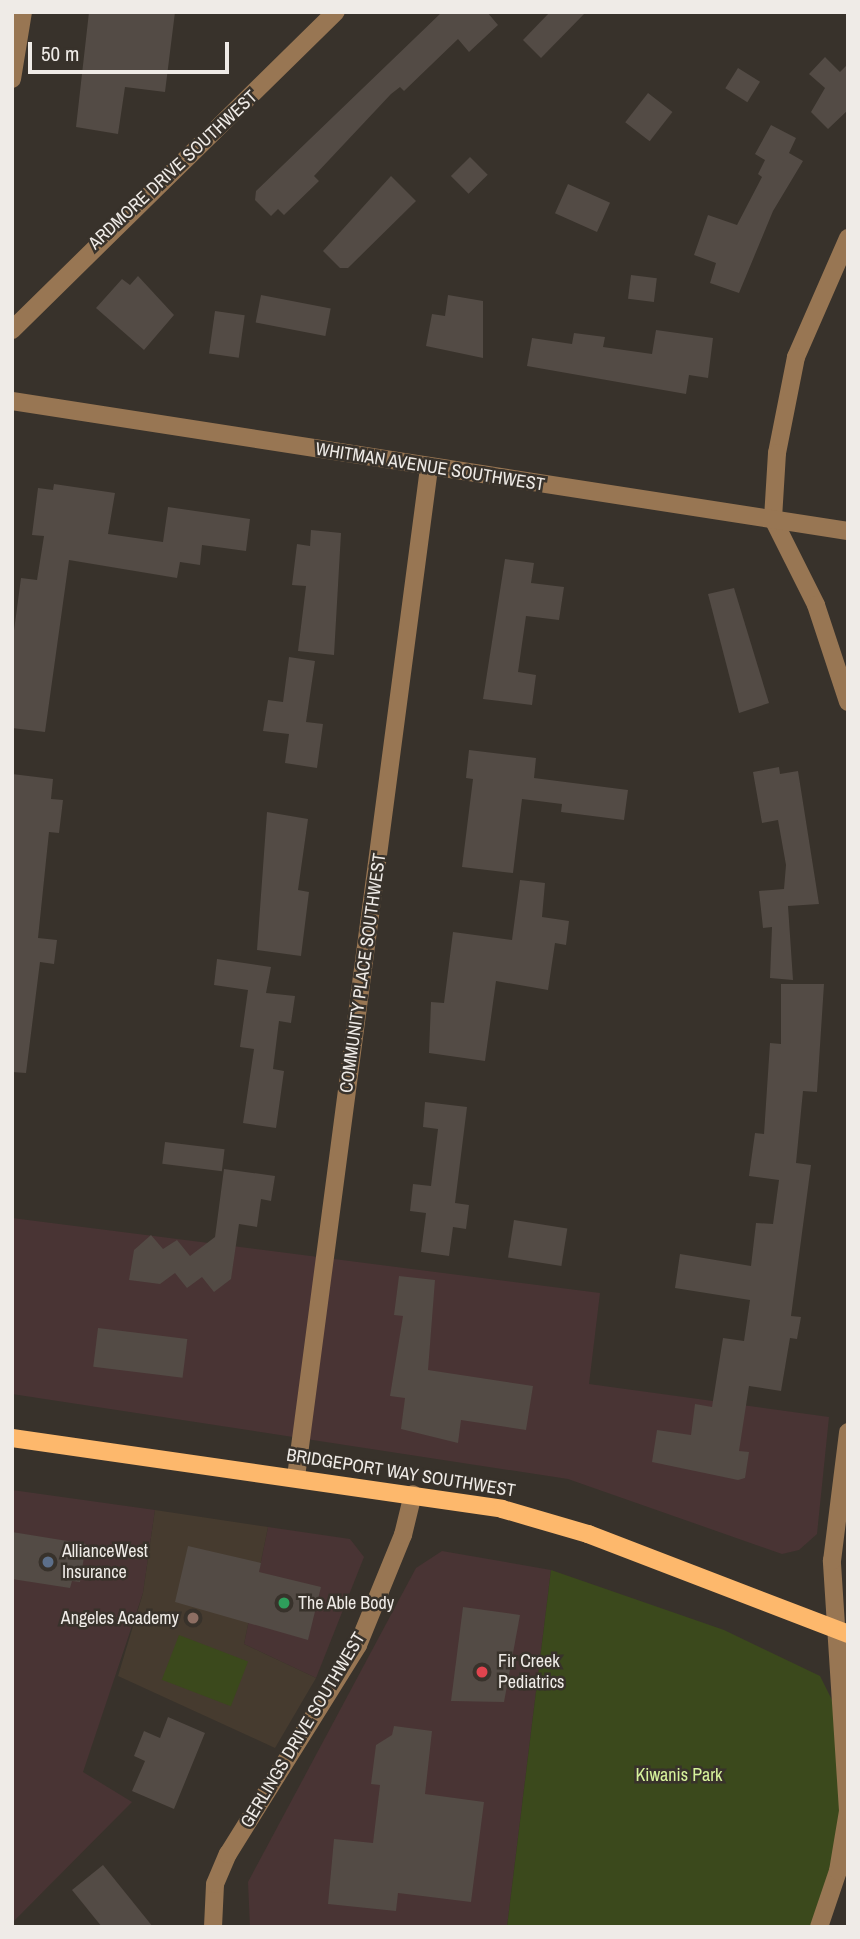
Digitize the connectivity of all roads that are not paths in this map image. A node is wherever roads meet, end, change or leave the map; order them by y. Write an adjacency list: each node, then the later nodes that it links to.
1 (23, 12): 3 (street)
2 (336, 12): 5 (street, ARDMORE DRIVE SOUTHWEST)
3 (12, 79)
4 (848, 238): 8 (street)
5 (12, 330)
6 (12, 401): 7 (street, WHITMAN AVENUE SOUTHWEST)
7 (429, 468): 8 (street, WHITMAN AVENUE SOUTHWEST); 13 (street, COMMUNITY PLACE SOUTHWEST)
8 (773, 519): 9 (street, WHITMAN AVENUE SOUTHWEST); 10 (street)
9 (848, 531)
10 (848, 702)
11 (848, 1432): 15 (street)
12 (12, 1438): 13 (main road, BRIDGEPORT WAY SOUTHWEST)
13 (296, 1477): 14 (main road, BRIDGEPORT WAY SOUTHWEST)
14 (413, 1494): 15 (main road, BRIDGEPORT WAY SOUTHWEST); 16 (street, GERLINGS DRIVE SOUTHWEST)
15 (843, 1633): 17 (street)
16 (214, 1927)
17 (819, 1927)

